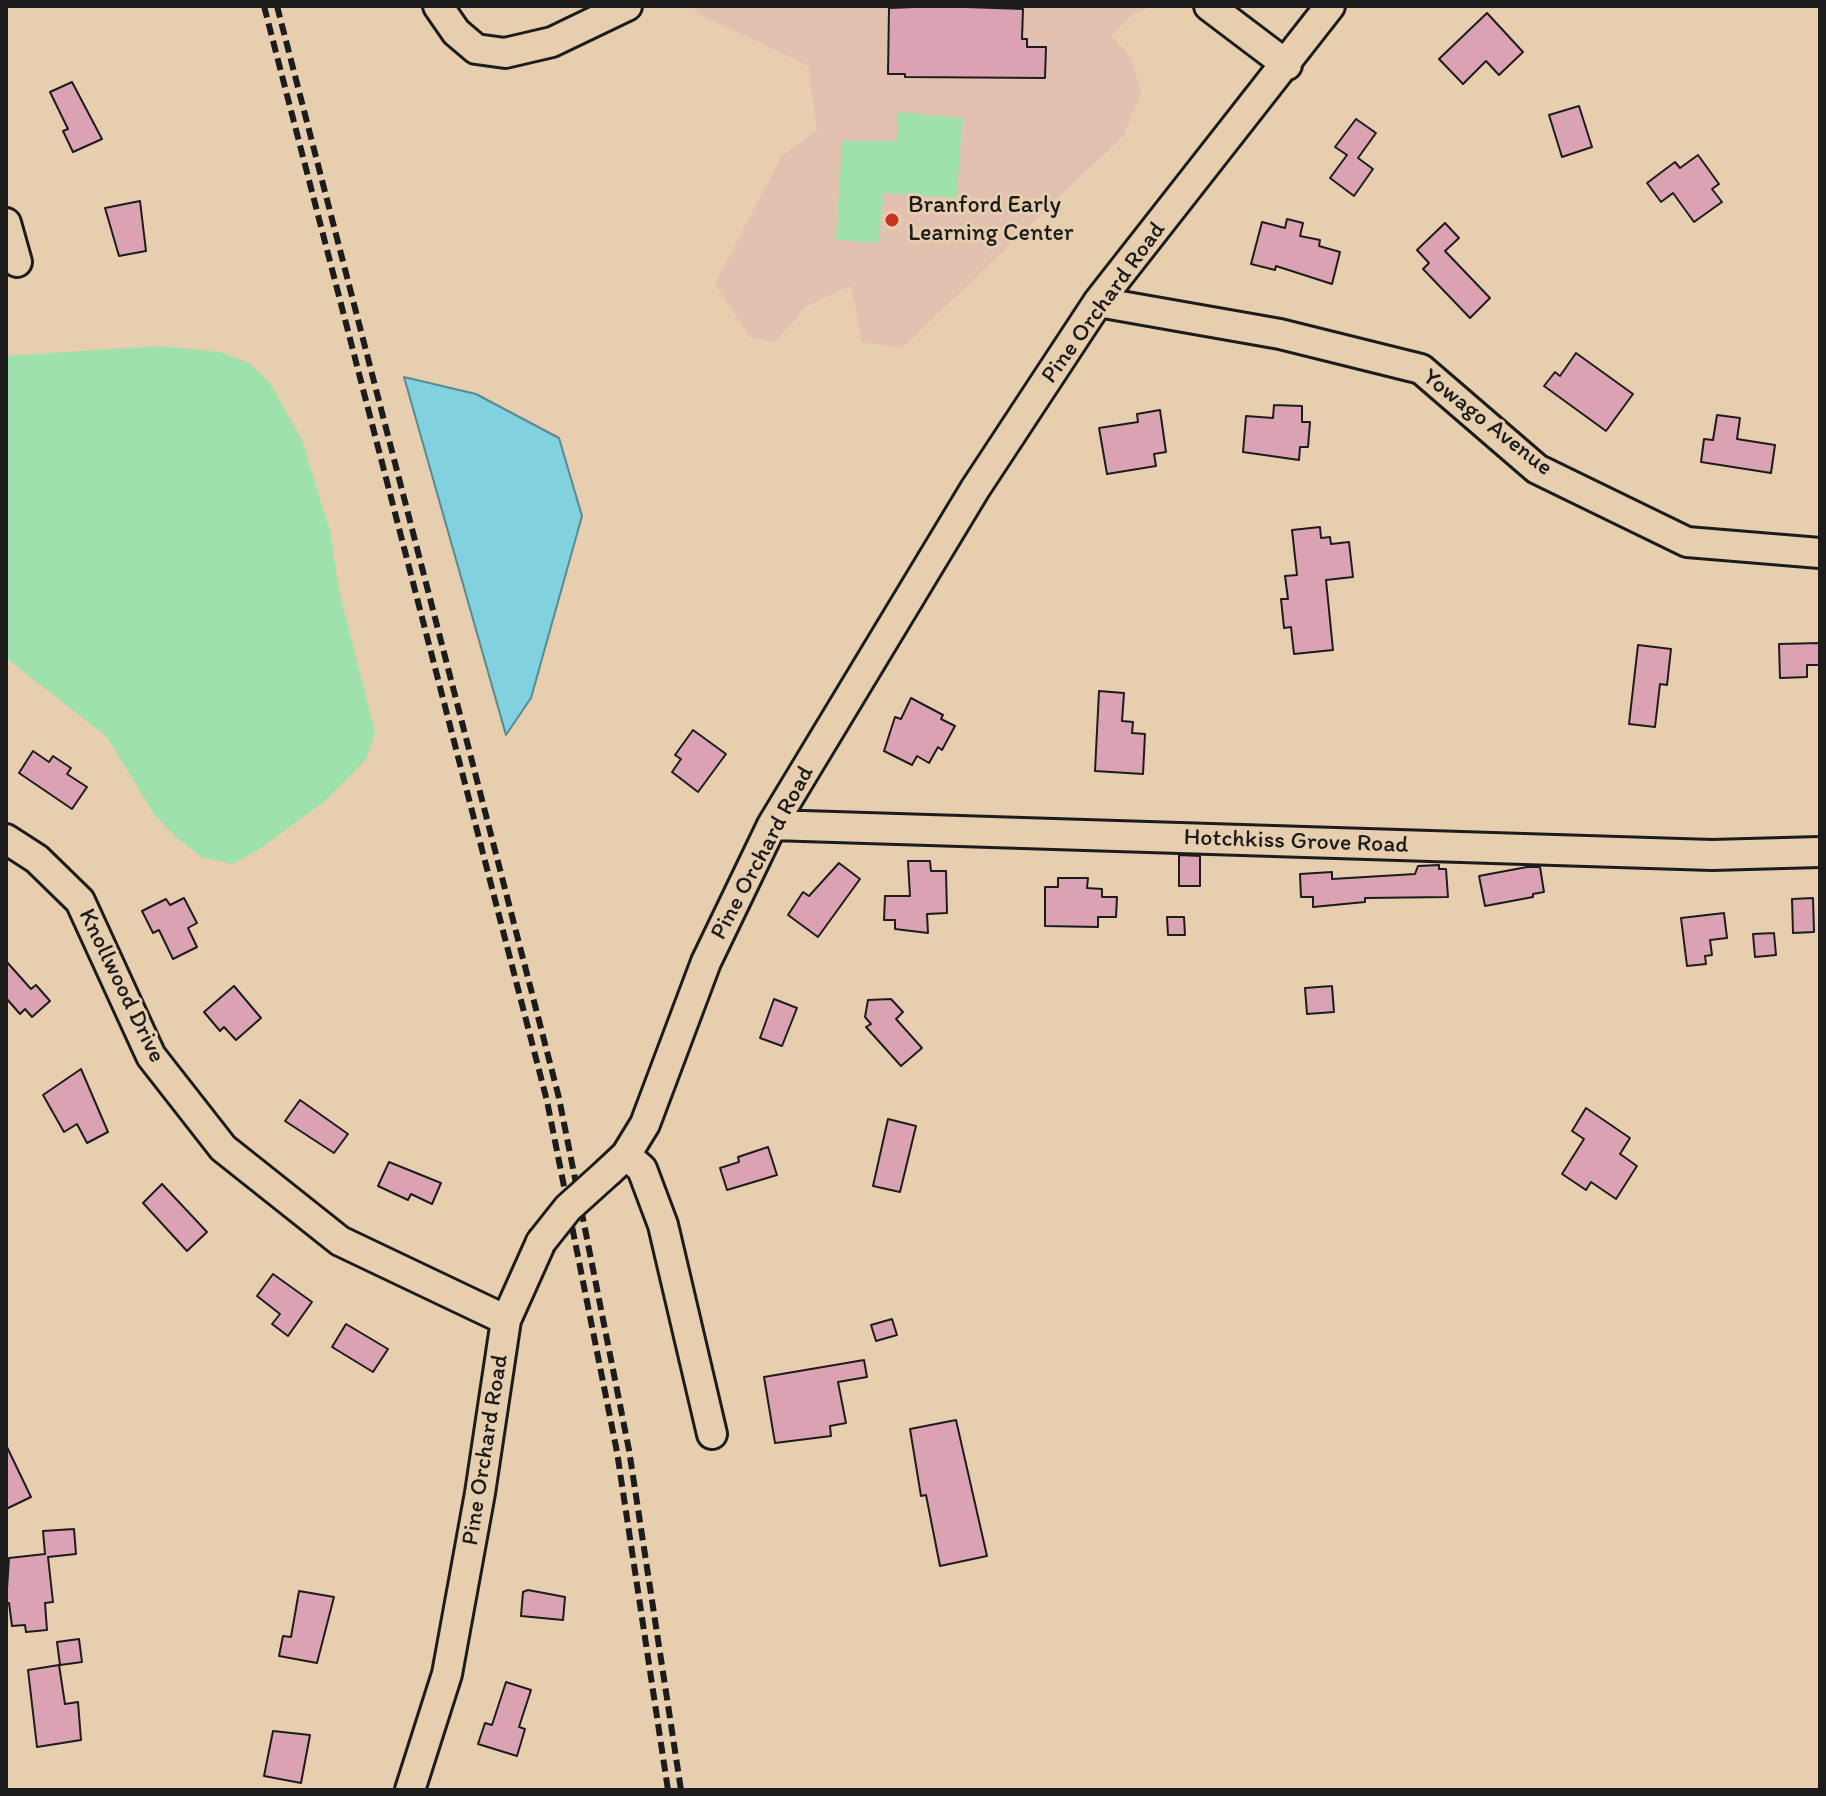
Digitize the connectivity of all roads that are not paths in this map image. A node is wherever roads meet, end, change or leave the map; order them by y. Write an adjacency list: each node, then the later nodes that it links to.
1 (438, 6): 2 (street)
2 (627, 6)
3 (1209, 6): 5 (street)
4 (1330, 6): 5 (street, Pine Orchard Road)
5 (1287, 65): 8 (street, Pine Orchard Road)
6 (6, 223): 7 (street)
7 (17, 262)
8 (1098, 302): 9 (street, Yowago Avenue); 10 (street, Pine Orchard Road)
9 (1820, 553)
10 (772, 825): 12 (street, Hotchkiss Grove Road); 13 (street, Pine Orchard Road)
11 (6, 839): 14 (street, Knollwood Drive)
12 (1820, 852)
13 (618, 1163): 14 (street, Pine Orchard Road, bridge); 15 (street)
14 (506, 1320): 16 (street, Pine Orchard Road)
15 (712, 1434)
16 (410, 1790)

